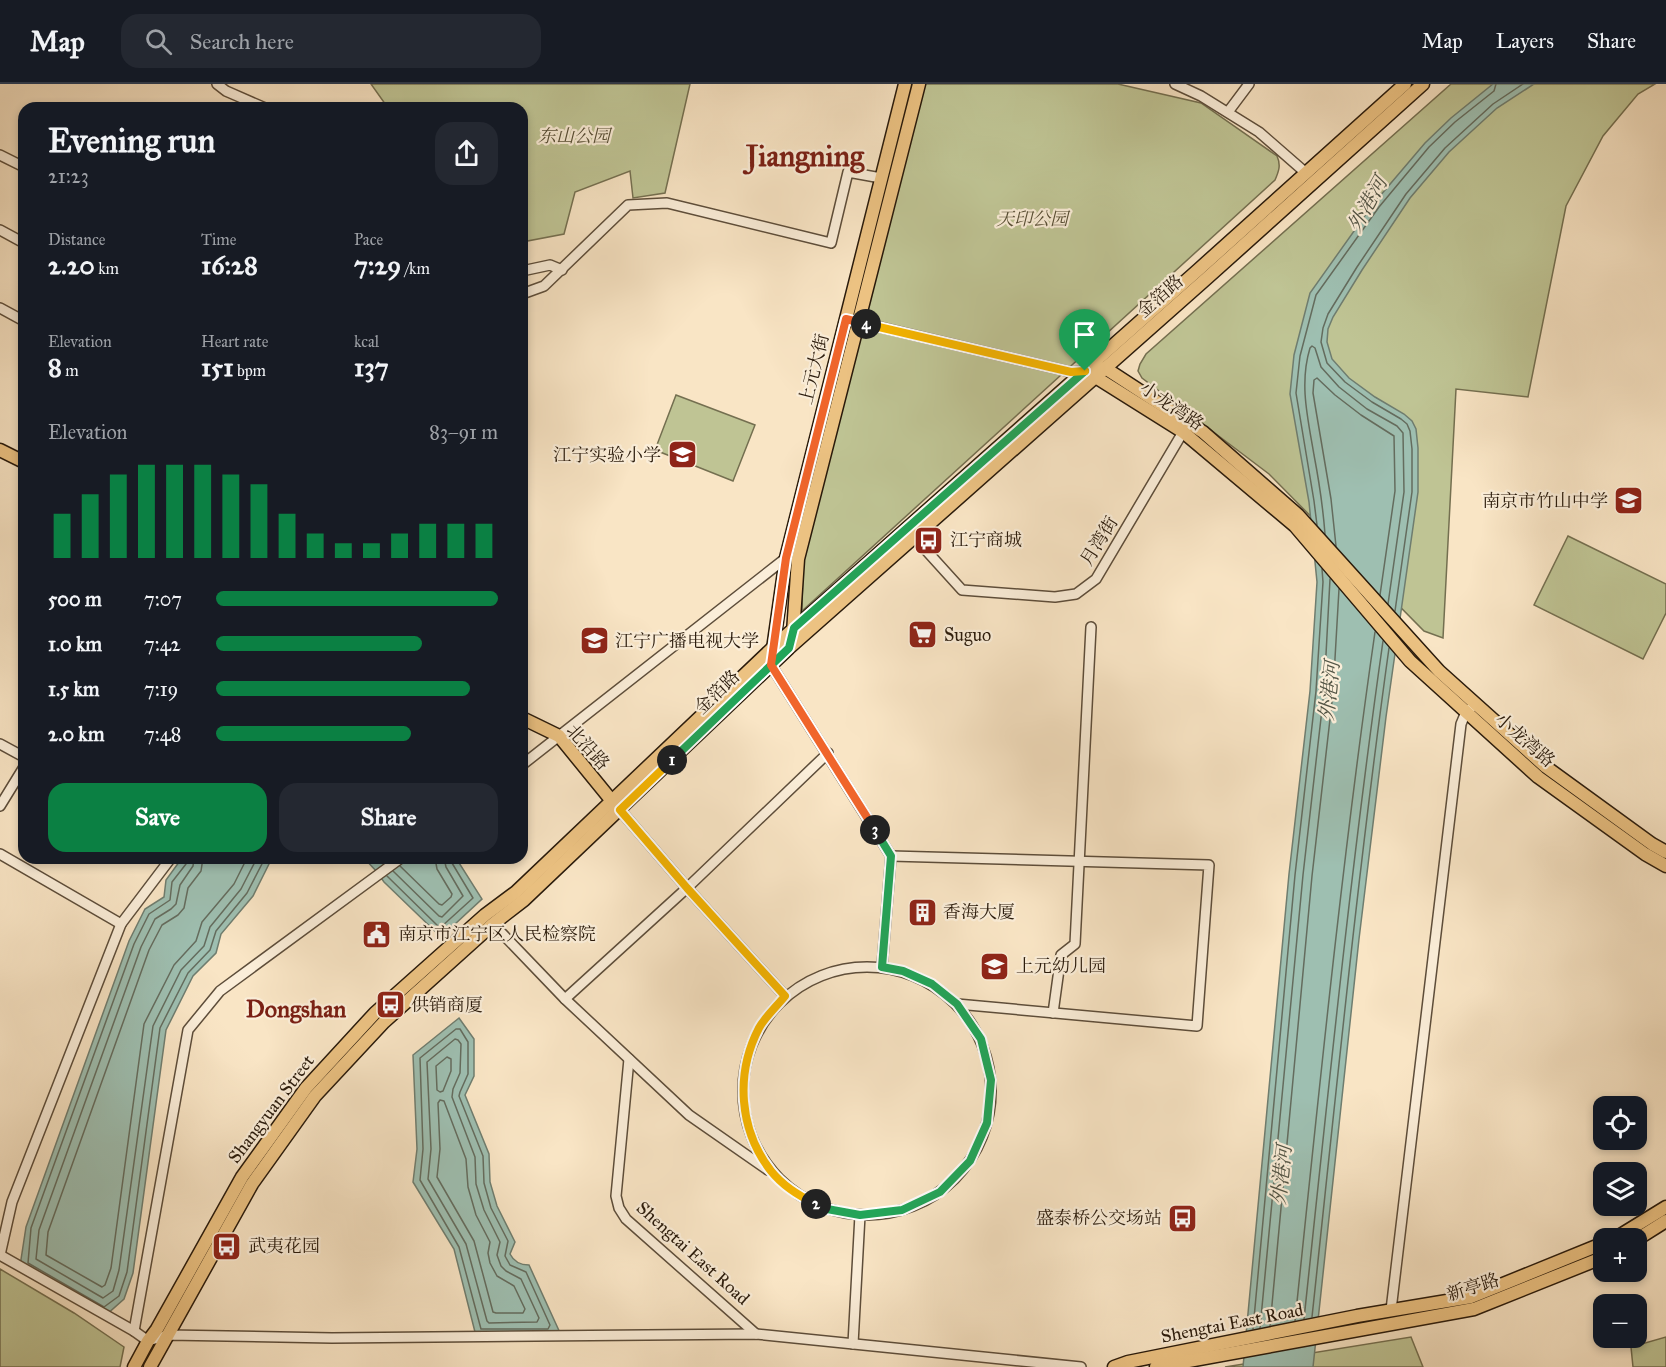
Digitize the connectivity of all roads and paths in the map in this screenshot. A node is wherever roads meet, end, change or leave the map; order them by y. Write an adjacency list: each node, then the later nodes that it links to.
1 (217, 84): 8 (street)
2 (905, 84): 13 (main road, 上元大街)
3 (919, 84): 22 (main road, 上元大街)
4 (1175, 84): 9 (street)
5 (1249, 84): 9 (street)
6 (1423, 84): 23 (main road, 金箔路)
7 (1402, 85): 12 (main road, 金箔路)
8 (251, 102)
9 (1228, 112): 12 (street)
10 (0, 155): 11 (street)
11 (18, 164)
12 (1306, 173): 24 (main road, 金箔路)
13 (880, 178): 17 (street); 21 (main road, 上元大街)
14 (0, 230): 15 (street)
15 (18, 240)
16 (528, 270): 17 (street)
17 (562, 270): 18 (street)
18 (528, 292)
19 (0, 308): 20 (street)
20 (18, 318)
21 (846, 319): 22 (street); 30 (main road, 上元大街)
22 (859, 322): 24 (street); 32 (main road, 上元大街)
23 (1105, 368): 24 (main road, 金箔路); 28 (main road, 小龙湾路)
24 (1090, 374): 25 (main road, 小龙湾路); 29 (main road, 金箔路); 32 (main road, 金箔路)
25 (1182, 432): 28 (main road, 小龙湾路); 29 (street, 月湾街)
26 (0, 450): 27 (main road)
27 (18, 459)
28 (1297, 521): 36 (main road, 小龙湾路)
29 (914, 537): 34 (main road, 金箔路)
30 (786, 558): 33 (main road, 上元大街); 38 (street)
31 (1091, 627): 49 (street)
32 (794, 628): 33 (main road, 金箔路); 34 (main road, 上元大街)
33 (774, 647): 35 (main road, 上元大街); 45 (main road, 金箔路)
34 (789, 648): 35 (main road, 金箔路)
35 (771, 665): 40 (street); 45 (main road, 金箔路)
36 (1471, 708): 46 (main road, 小龙湾路); 52 (main road, 小龙湾路); 72 (street)
37 (528, 721): 38 (main road, 北沿路)
38 (559, 736): 42 (street); 45 (main road, 北沿路)
39 (0, 744): 41 (street)
40 (828, 753): 48 (street); 53 (street)
41 (18, 754)
42 (528, 760)
43 (18, 777): 44 (street)
44 (0, 806)
45 (616, 806): 53 (street); 54 (main road, 金箔路)
46 (1666, 852)
47 (0, 854): 55 (street)
48 (891, 856): 49 (street); 57 (street)
49 (1079, 861): 61 (street); 61 (street)
50 (166, 864): 55 (street)
51 (393, 864): 74 (street)
52 (1666, 866)
53 (687, 888): 58 (street); 59 (street)
54 (520, 896): 56 (main road, Shangyuan Street); 78 (main road, Shangyuan Street)
55 (121, 924): 70 (street)
56 (493, 924): 59 (street); 77 (main road, Shangyuan Street)
57 (882, 967): 58 (street); 60 (street)
58 (785, 996): 63 (street)
59 (565, 999): 62 (street)
60 (957, 1004): 61 (street); 65 (street)
61 (1053, 1013)
62 (629, 1059): 63 (street); 76 (street, Shengtai East Road)
63 (772, 1172): 65 (street)
64 (1666, 1207): 67 (main road)
65 (860, 1215): 79 (street)
66 (1666, 1221): 68 (main road)
67 (1632, 1228)
68 (1647, 1233)
69 (1593, 1247): 72 (main road, 新亭路)
70 (0, 1255): 74 (street)
71 (1593, 1261): 75 (main road, 新亭路)
72 (1390, 1310): 73 (main road, 新亭路)
73 (1357, 1316): 80 (main road, Shengtai East Road)
74 (134, 1331): 78 (street)
75 (1348, 1332): 80 (main road, Shengtai East Road)
76 (756, 1334): 77 (street); 79 (street)
77 (168, 1335): 78 (street); 82 (main road, Shangyuan Street)
78 (148, 1341): 81 (main road, Shangyuan Street)
79 (853, 1344): 83 (street)
80 (1220, 1350): 84 (main road, Shengtai East Road); 85 (main road, Shengtai East Road)
81 (134, 1367)
82 (150, 1367)
83 (1081, 1367)
84 (1114, 1367)
85 (1156, 1367)

